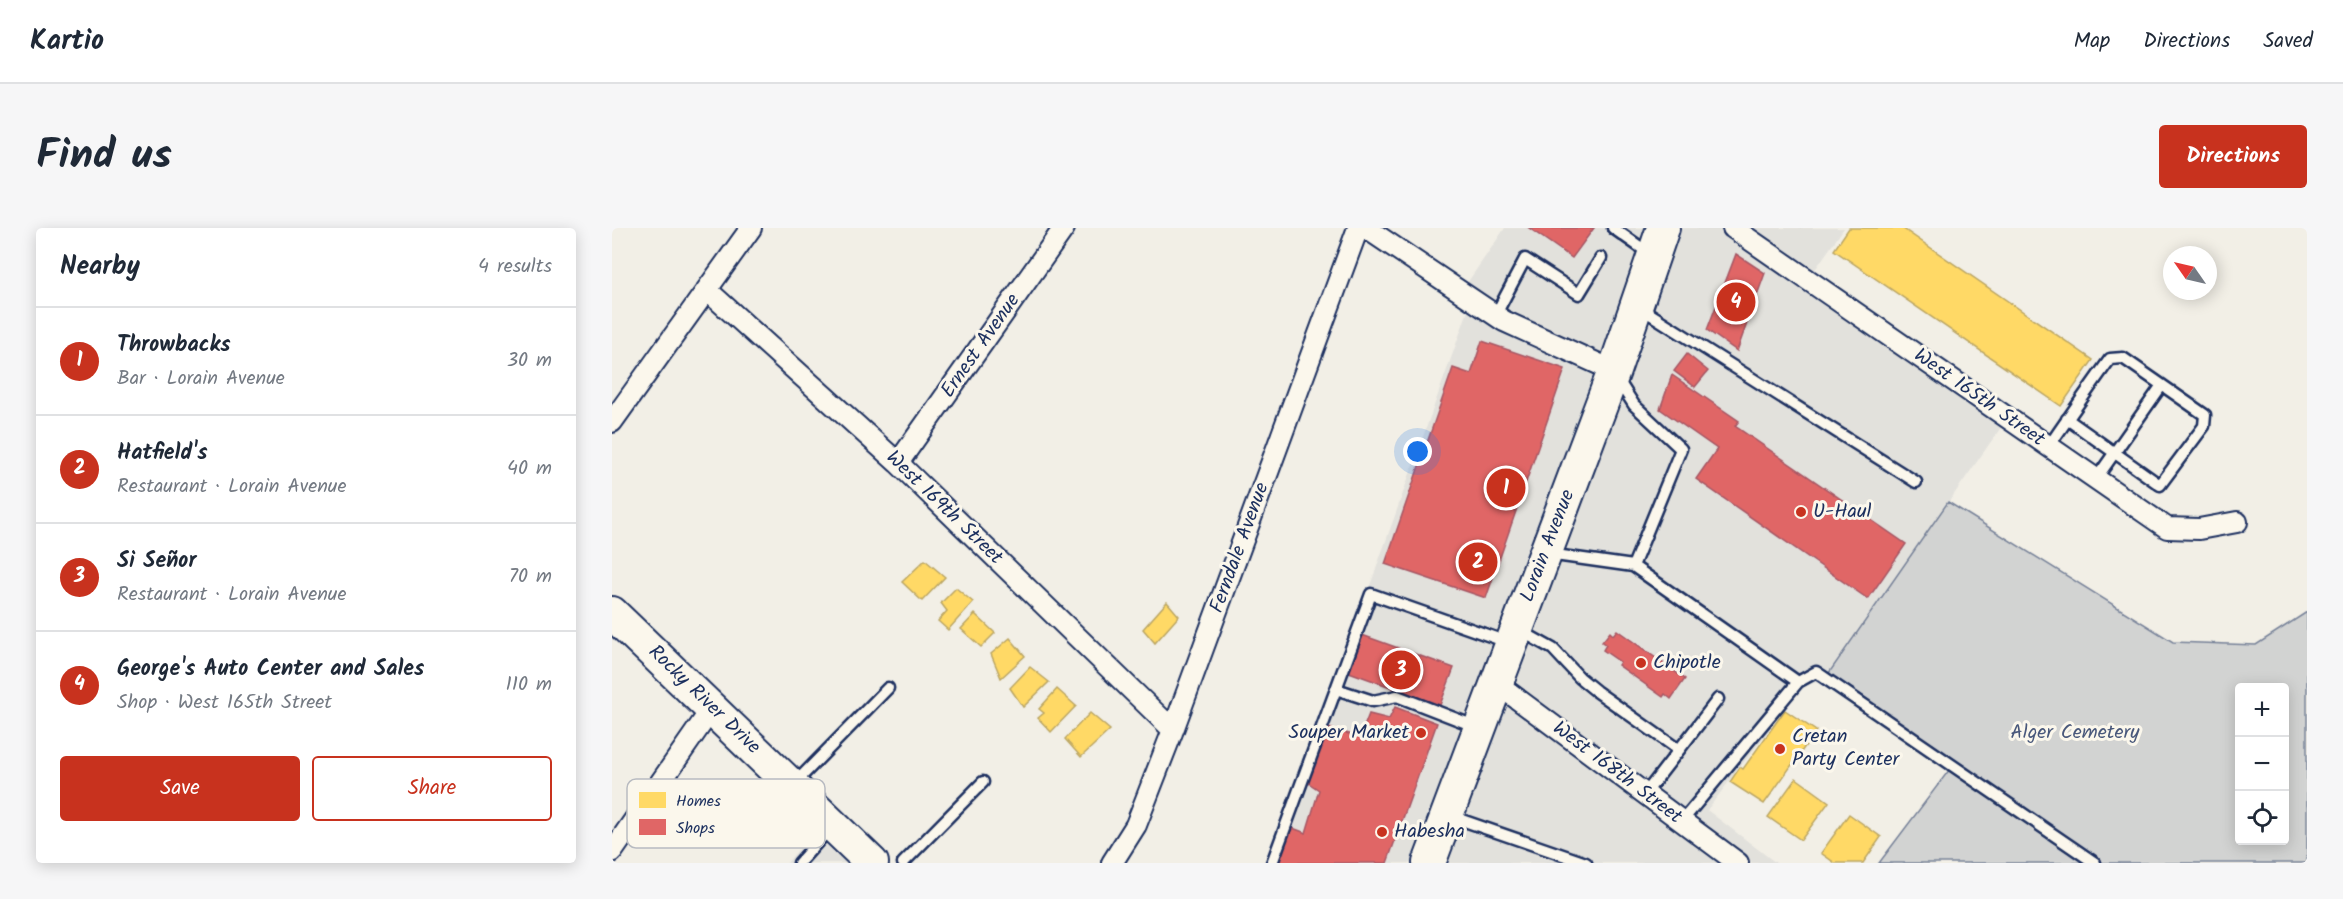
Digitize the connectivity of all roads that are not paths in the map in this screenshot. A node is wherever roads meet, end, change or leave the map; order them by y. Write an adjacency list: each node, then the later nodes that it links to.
1 (751, 228): 9 (street)
2 (1064, 228): 18 (street, Ernest Avenue)
3 (1358, 228): 33 (street, Ferndale Avenue)
4 (1366, 228): 11 (street)
5 (1613, 228): 7 (lane)
6 (1733, 228): 16 (street, West 165th Street)
7 (1658, 242): 10 (main road, Lorain Avenue)
8 (1601, 258): 11 (lane)
9 (708, 291): 15 (street); 18 (street, West 169th Street)
10 (1636, 306): 12 (main road, Lorain Avenue); 20 (lane)
11 (1495, 316): 12 (street)
12 (1614, 371): 22 (main road, Lorain Avenue); 23 (lane)
13 (2162, 385): 14 (lane); 17 (lane); 17 (lane)
14 (2067, 419): 16 (lane); 17 (lane)
15 (612, 422)
16 (2049, 446): 19 (street, West 165th Street)
17 (2115, 453): 19 (lane)
18 (898, 463): 33 (street, West 169th Street)
19 (2096, 479): 21 (street, West 165th Street)
20 (1916, 482)
21 (2237, 522)
22 (1545, 553): 23 (lane); 25 (main road, Lorain Avenue)
23 (1633, 567): 26 (lane)
24 (612, 613): 31 (main road, Rocky River Drive)
25 (1513, 636): 27 (main road, Lorain Avenue); 29 (lane); 34 (lane)
26 (1798, 682): 42 (lane); 56 (lane)
27 (1496, 683): 32 (main road, Lorain Avenue); 39 (street, West 168th Street)
28 (888, 687): 37 (lane)
29 (1336, 689): 32 (lane); 53 (lane)
30 (1718, 699): 34 (lane)
31 (713, 707): 35 (street); 36 (main road, Rocky River Drive)
32 (1479, 728): 40 (main road, Lorain Avenue)
33 (1173, 730): 52 (street, Ferndale Avenue)
34 (1679, 750): 39 (lane)
35 (663, 779)
36 (785, 779)
37 (799, 779)
38 (983, 782): 51 (lane)
39 (1645, 794): 42 (street, West 168th Street)
40 (1447, 814): 54 (main road, Lorain Avenue); 55 (lane)
41 (825, 817): 43 (main road, Rocky River Drive)
42 (1682, 821): 48 (street, West 168th Street)
43 (833, 825): 45 (lane); 50 (main road, Rocky River Drive)
44 (627, 830): 47 (street)
45 (825, 834)
46 (812, 848): 49 (lane)
47 (612, 852)
48 (1736, 862)
49 (799, 863)
50 (872, 863)
51 (903, 863)
52 (1112, 863)
53 (1272, 863)
54 (1429, 863)
55 (1586, 863)
56 (2095, 863)

